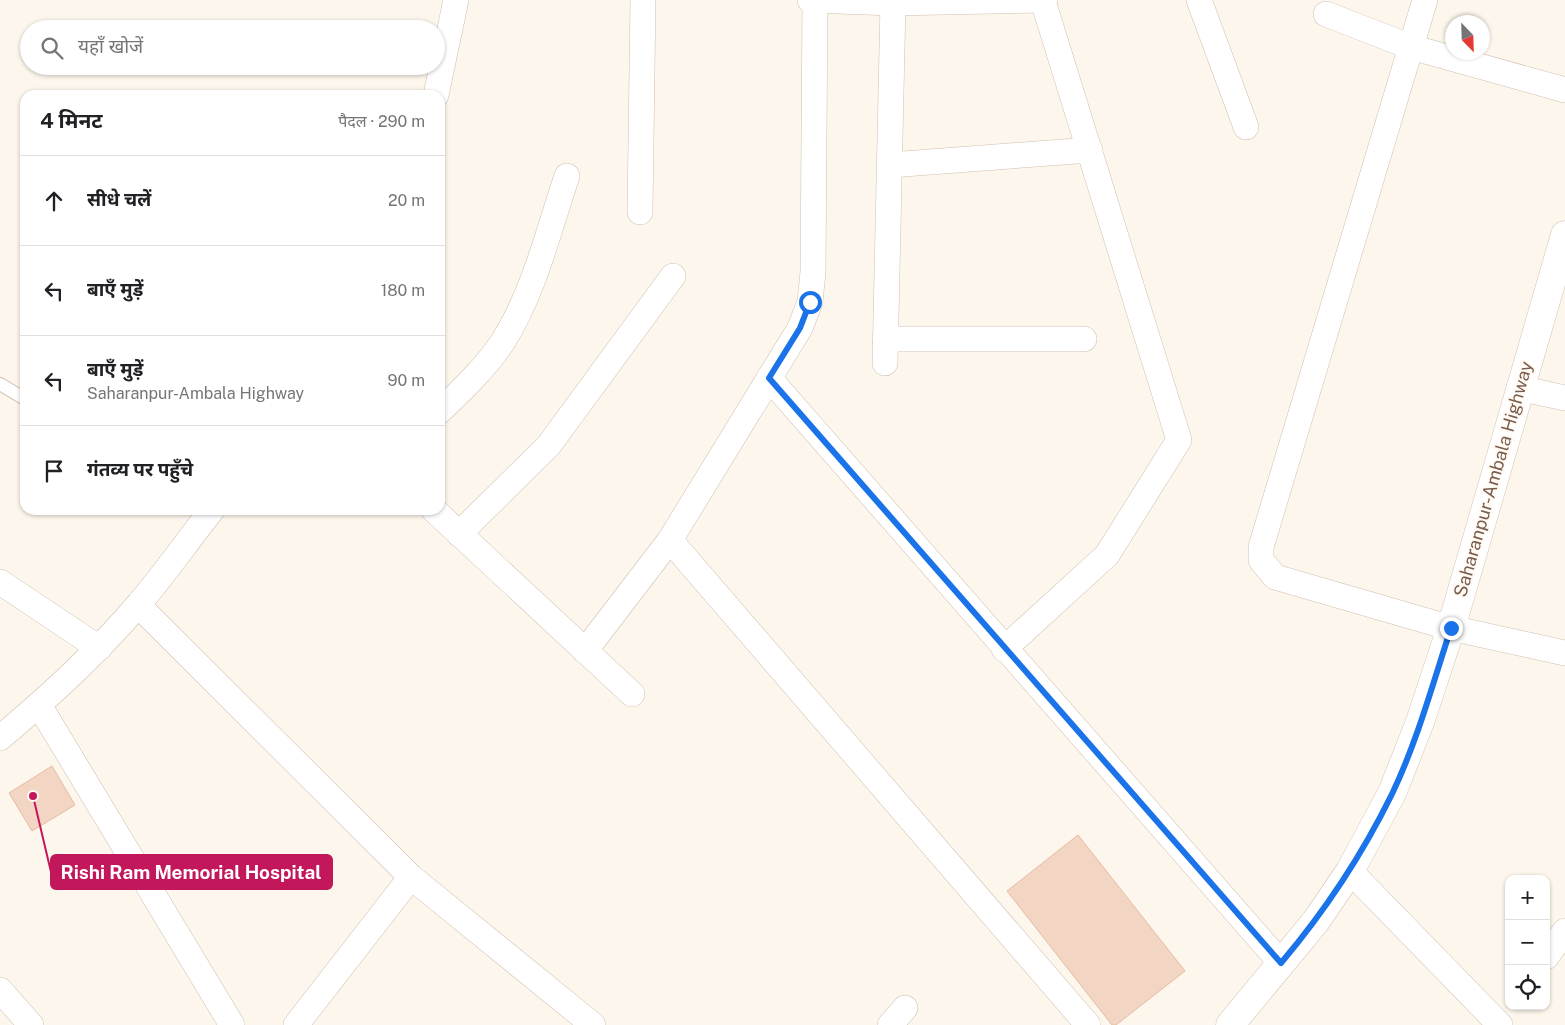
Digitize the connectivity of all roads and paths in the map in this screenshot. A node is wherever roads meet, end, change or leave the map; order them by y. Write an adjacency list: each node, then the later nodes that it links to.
1 (456, 0): 10 (street)
2 (643, 0): 18 (street)
3 (813, 0): 7 (street); 22 (street)
4 (1044, 0): 7 (street); 15 (street)
5 (1199, 0): 14 (street)
6 (1425, 0): 9 (street)
7 (893, 3): 16 (street)
8 (1326, 14): 9 (street)
9 (1411, 47): 13 (street); 34 (street)
10 (445, 52)
11 (440, 75): 12 (street)
12 (437, 90)
13 (1565, 90)
14 (1246, 127)
15 (1090, 150): 16 (street); 36 (street)
16 (890, 165): 21 (street)
17 (567, 176): 27 (street)
18 (640, 212)
19 (1565, 235): 24 (main road, Saharanpur-Ambala Highway)
20 (673, 276): 30 (street)
21 (1084, 339)
22 (769, 378): 31 (street); 36 (street)
23 (0, 384): 25 (lane)
24 (1519, 388): 26 (street); 34 (main road, Saharanpur-Ambala Highway)
25 (20, 396)
26 (1565, 398)
27 (445, 406)
28 (206, 515): 33 (street)
29 (439, 515): 30 (street)
30 (459, 534): 37 (street)
31 (670, 540): 37 (street); 53 (street)
32 (0, 582): 35 (street)
33 (138, 605): 35 (street); 43 (street)
34 (1451, 628): 38 (street); 42 (main road, Saharanpur-Ambala Highway)
35 (99, 648): 40 (street)
36 (1004, 649): 46 (street)
37 (585, 651): 39 (street)
38 (1565, 653)
39 (632, 694)
40 (40, 705): 41 (street); 50 (street)
41 (0, 738)
42 (1350, 872): 46 (main road, Saharanpur-Ambala Highway); 48 (street)
43 (411, 877): 51 (street); 52 (street)
44 (1565, 931): 45 (street)
45 (1550, 951)
46 (1281, 963): 54 (main road, Saharanpur-Ambala Highway)
47 (0, 990): 49 (street)
48 (1501, 1020)
49 (20, 1021)
50 (232, 1025)
51 (296, 1025)
52 (593, 1025)
53 (1088, 1025)
54 (1230, 1025)

